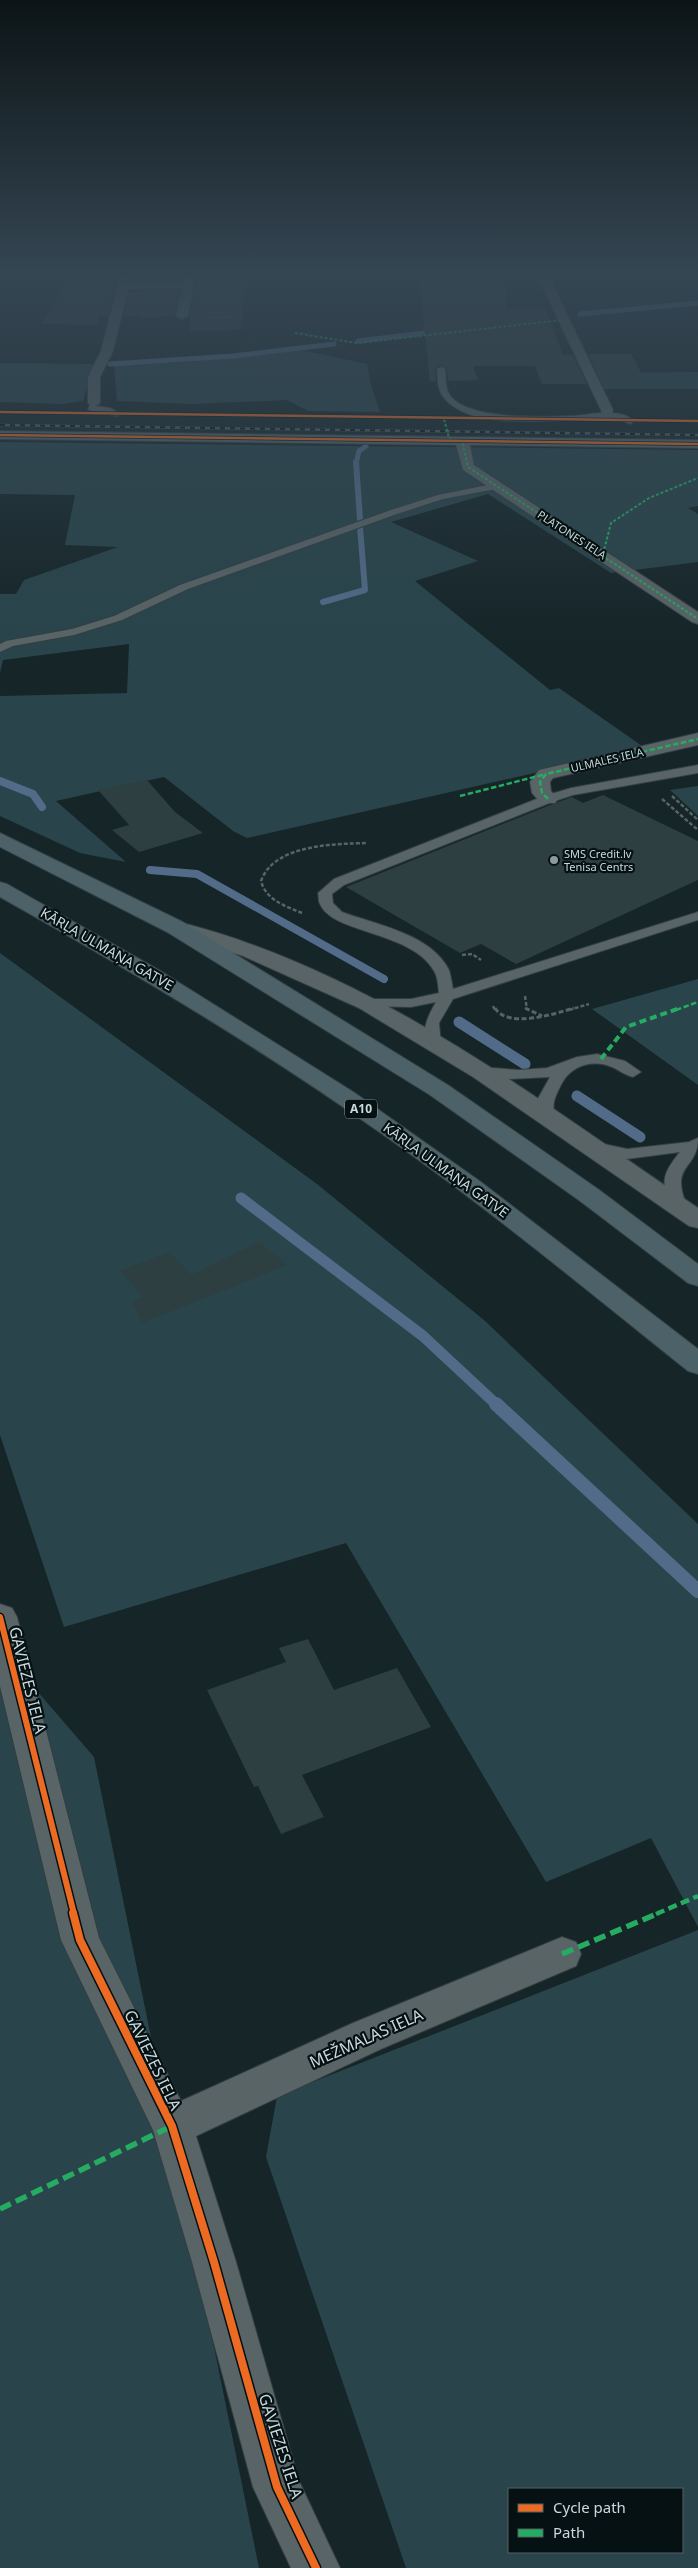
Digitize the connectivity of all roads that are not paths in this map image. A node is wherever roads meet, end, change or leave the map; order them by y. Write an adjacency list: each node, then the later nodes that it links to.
1 (94, 397): 4 (street)
2 (447, 397): 5 (lane)
3 (600, 397): 5 (street)
4 (94, 403): 6 (lane)
5 (608, 413): 7 (lane); 8 (lane)
6 (117, 414)
7 (590, 421)
8 (630, 421)
9 (0, 436): 10 (street)
10 (462, 441): 11 (street); 12 (street, PLATONES IELA)
11 (698, 444)
12 (498, 486): 13 (street, PLATONES IELA); 14 (lane)
13 (698, 619)
14 (0, 649)
15 (698, 739): 17 (street, ULMALES IELA)
16 (698, 769): 17 (lane)
17 (548, 799): 22 (lane)
18 (0, 839): 21 (highway)
19 (0, 888): 34 (highway, KĀRĻA ULMAŅA GATVE / A10)
20 (698, 916): 22 (lane)
21 (175, 927): 23 (street); 33 (highway)
22 (446, 996): 23 (lane); 24 (lane)
23 (367, 1003): 24 (street)
24 (434, 1045): 26 (street)
25 (561, 1071): 26 (lane); 27 (lane); 28 (lane)
26 (481, 1072): 28 (street)
27 (632, 1072)
28 (546, 1115): 30 (street)
29 (695, 1145): 30 (lane); 31 (lane)
30 (590, 1146): 31 (street)
31 (679, 1206): 32 (street)
32 (698, 1220)
33 (698, 1277)
34 (698, 1364)
35 (0, 1617): 37 (street, GAVIEZES IELA)
36 (562, 1954): 37 (street, MEŽMALAS IELA)
37 (172, 2126): 38 (street, GAVIEZES IELA)
38 (308, 2561)

